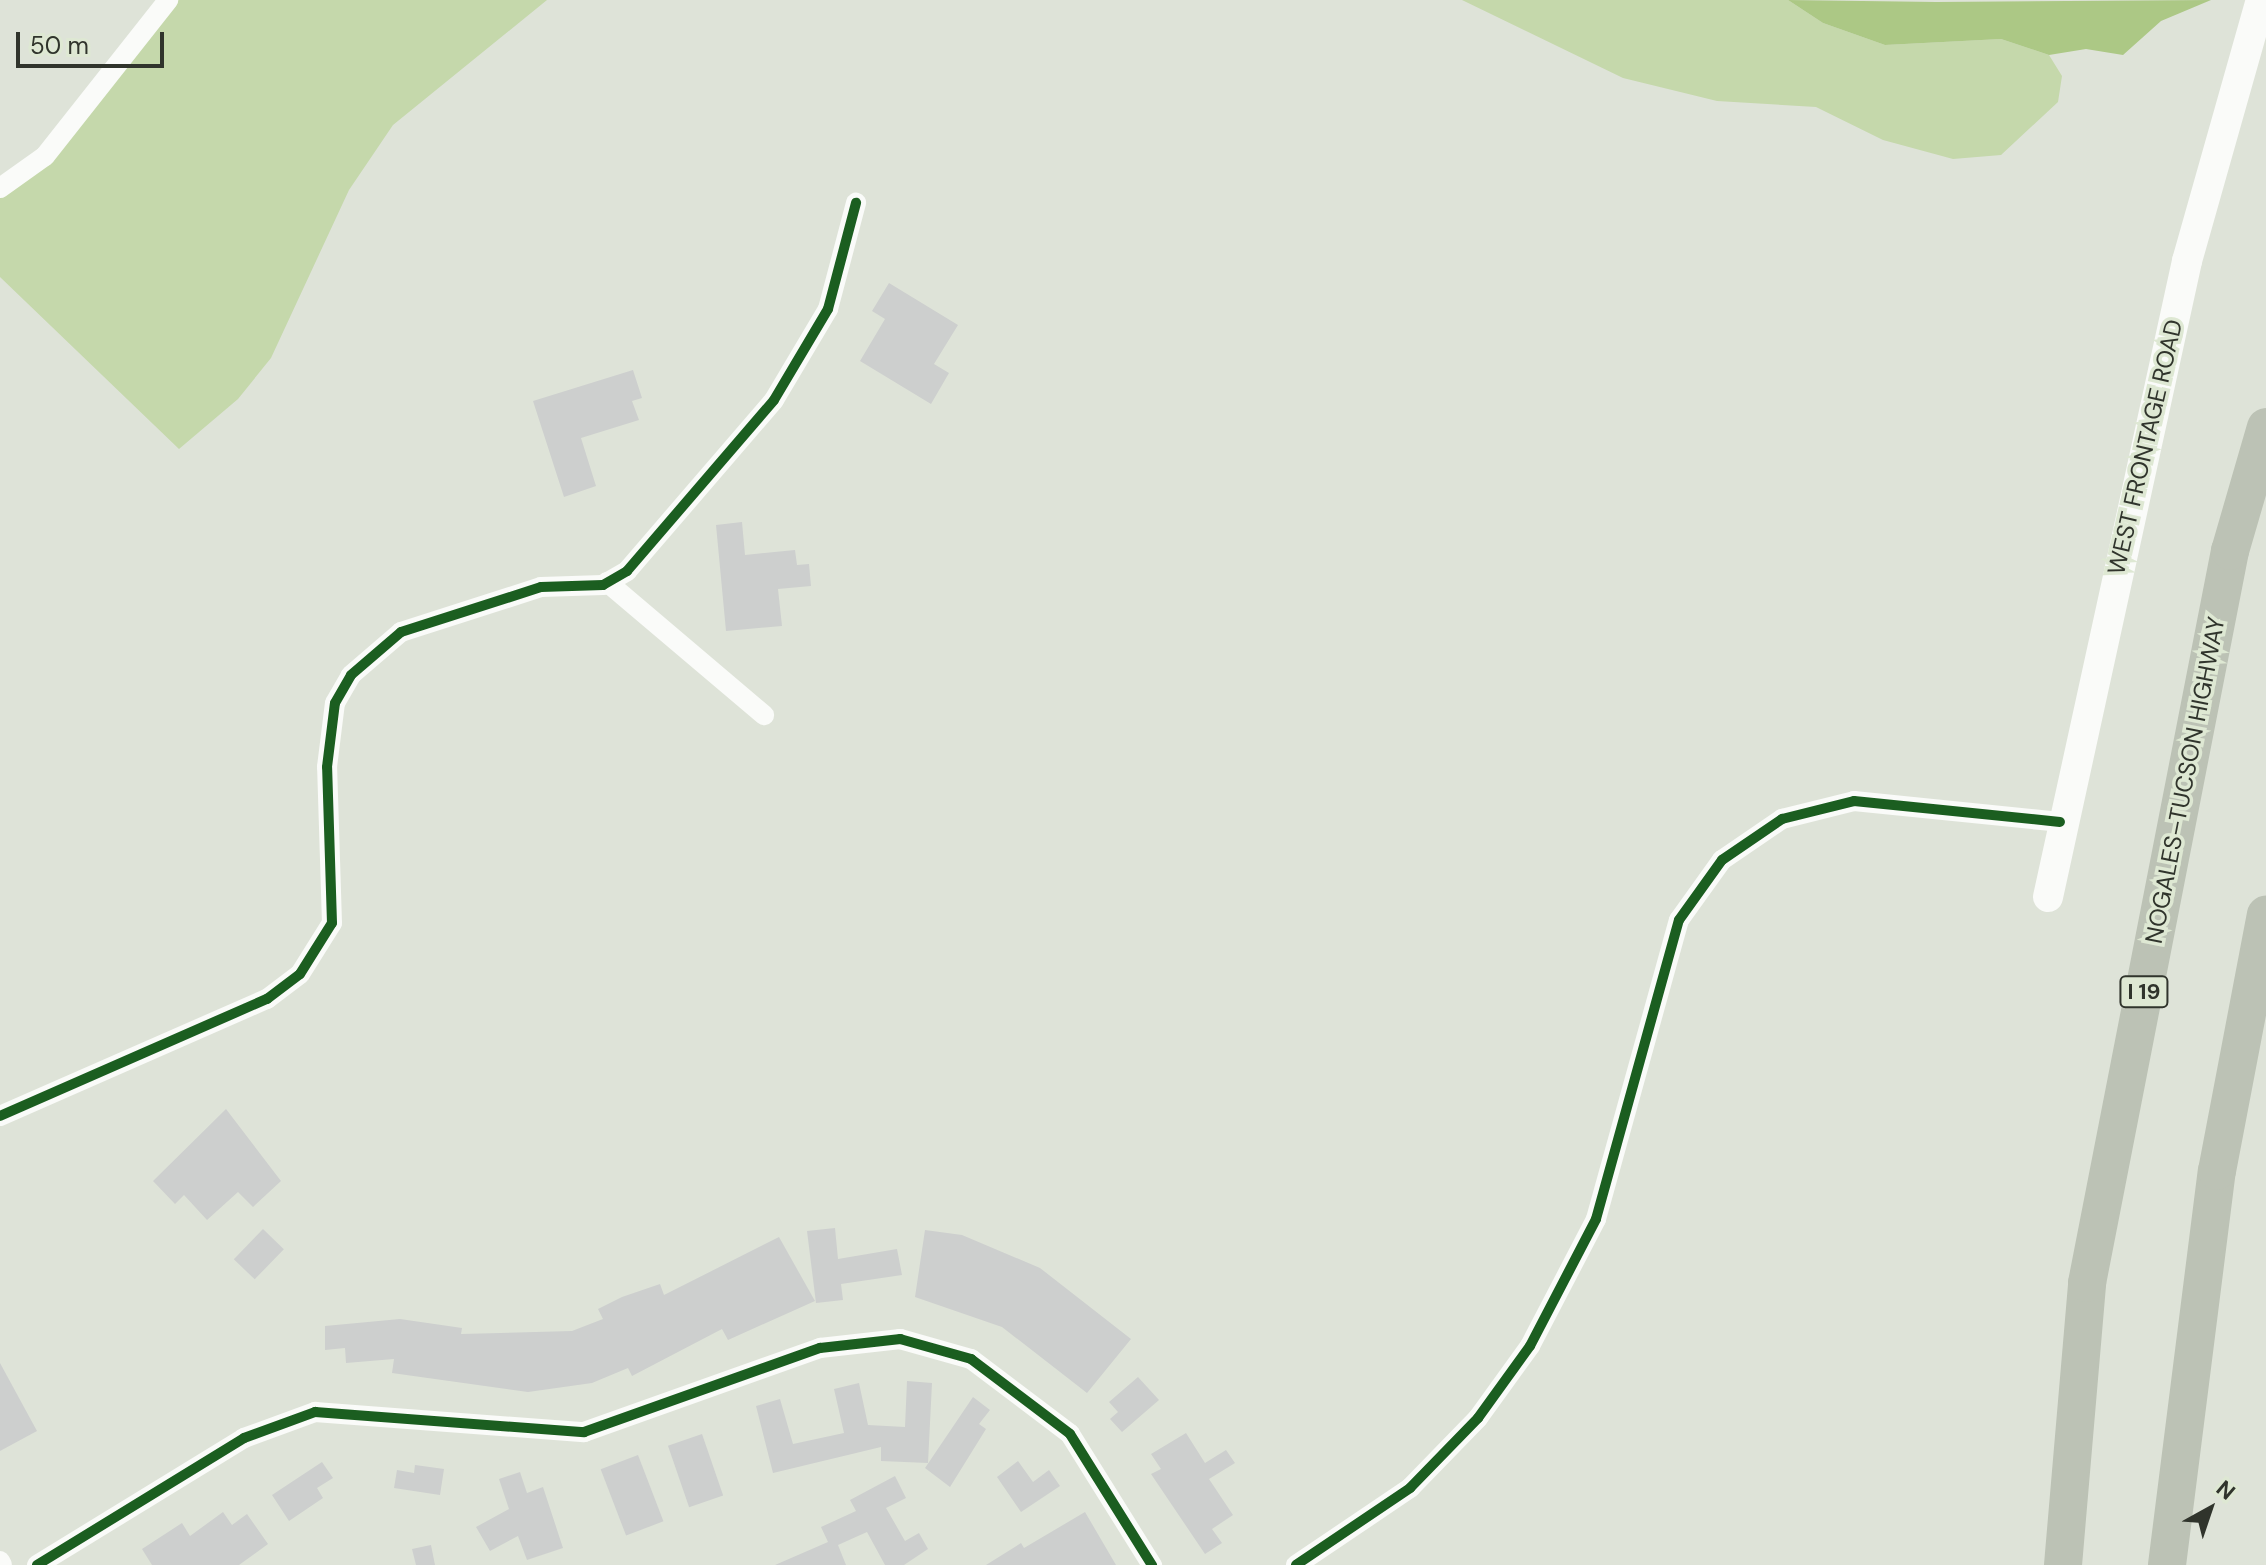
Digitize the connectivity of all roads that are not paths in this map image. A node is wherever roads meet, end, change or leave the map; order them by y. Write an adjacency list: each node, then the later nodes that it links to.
1 (168, 0): 3 (street)
2 (2261, 0): 8 (street, WEST FRONTAGE ROAD)
3 (0, 188)
4 (856, 203): 6 (street)
5 (2266, 427): 15 (highway, NOGALES–TUCSON HIGHWAY / I 19)
6 (607, 582): 7 (street); 11 (street)
7 (764, 715)
8 (2060, 822): 9 (street, WEST FRONTAGE ROAD); 14 (street)
9 (2048, 897)
10 (2266, 915): 16 (highway)
11 (0, 1116)
12 (37, 1565): 13 (street)
13 (1152, 1565)
14 (1296, 1565)
15 (2063, 1565)
16 (2167, 1565)

